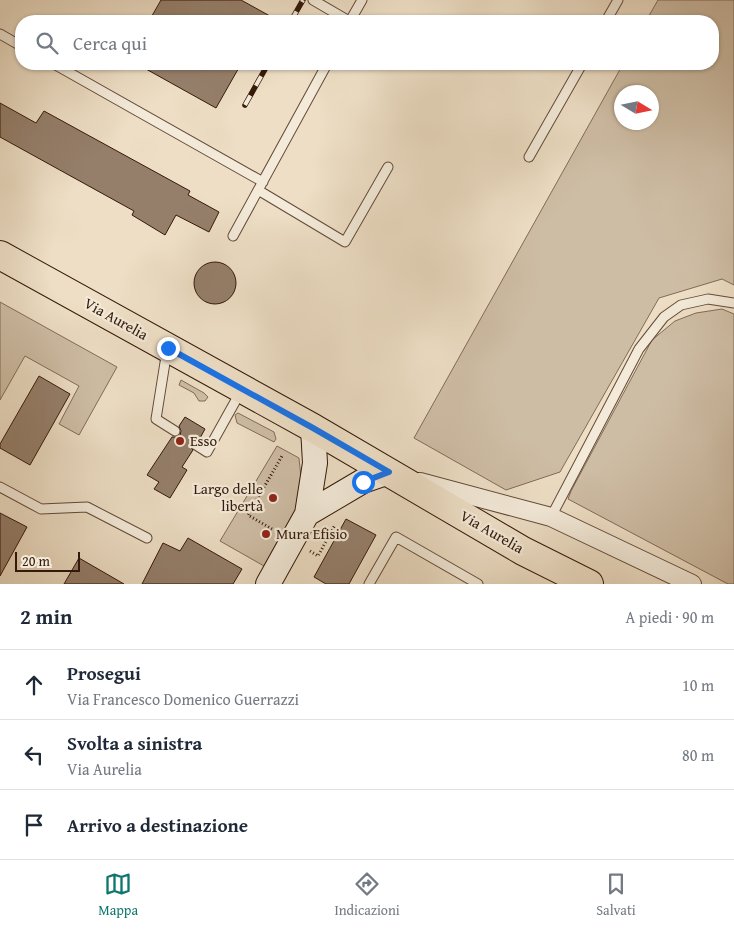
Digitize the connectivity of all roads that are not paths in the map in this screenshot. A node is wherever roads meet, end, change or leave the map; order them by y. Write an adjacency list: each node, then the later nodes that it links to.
1 (312, 0): 4 (lane)
2 (362, 0): 5 (lane)
3 (618, 0): 6 (lane)
4 (339, 15)
5 (353, 15)
6 (609, 15)
7 (0, 34): 8 (lane)
8 (15, 43)
9 (64, 70): 14 (lane)
10 (324, 70): 14 (lane)
11 (579, 70): 12 (lane)
12 (529, 157)
13 (388, 167): 14 (lane)
14 (260, 186): 15 (lane)
15 (233, 236)
16 (0, 256): 18 (main road, Via Aurelia)
17 (734, 303): 26 (lane)
18 (168, 348): 19 (main road, Via Aurelia); 21 (lane)
19 (242, 388): 20 (main road, Via Aurelia); 22 (lane)
20 (313, 428): 23 (main road, Via Aurelia); 25 (street)
21 (175, 431)
22 (196, 445)
23 (393, 474): 25 (street); 26 (street); 28 (main road, Via Aurelia)
24 (0, 487): 27 (lane)
25 (307, 514): 30 (street)
26 (552, 517): 34 (street)
27 (147, 538)
28 (523, 551): 32 (street); 33 (main road, Via Aurelia)
29 (372, 583): 31 (lane)
30 (268, 584)
31 (478, 584)
32 (559, 584)
33 (589, 584)
34 (692, 584)

